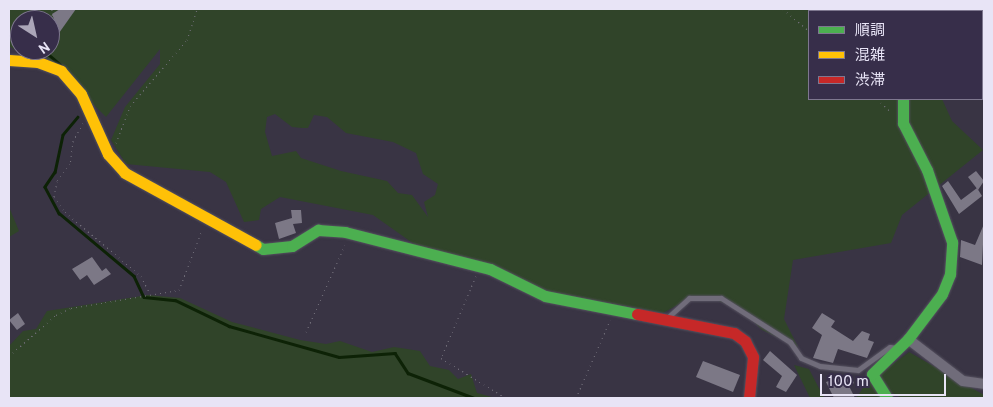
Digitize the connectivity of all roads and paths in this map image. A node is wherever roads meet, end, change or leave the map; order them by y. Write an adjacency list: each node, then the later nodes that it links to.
1 (197, 9): 9 (path)
2 (783, 9): 3 (path)
3 (808, 30)
4 (9, 60): 7 (street)
5 (878, 100): 8 (path)
6 (903, 100): 8 (street)
7 (91, 115): 9 (street); 13 (path)
8 (902, 124): 17 (street)
9 (108, 154): 10 (street)
10 (206, 219): 11 (street); 13 (path)
11 (350, 233): 12 (street); 16 (path)
12 (480, 266): 14 (street); 21 (path)
13 (150, 292): 19 (path)
14 (615, 310): 15 (street); 22 (path)
15 (665, 320): 18 (lane); 23 (street)
16 (306, 332)
17 (908, 339): 18 (street); 20 (street)
18 (897, 348): 24 (street)
19 (9, 356)
20 (984, 384)
21 (506, 398)
22 (576, 398)
23 (749, 398)
24 (887, 398)

